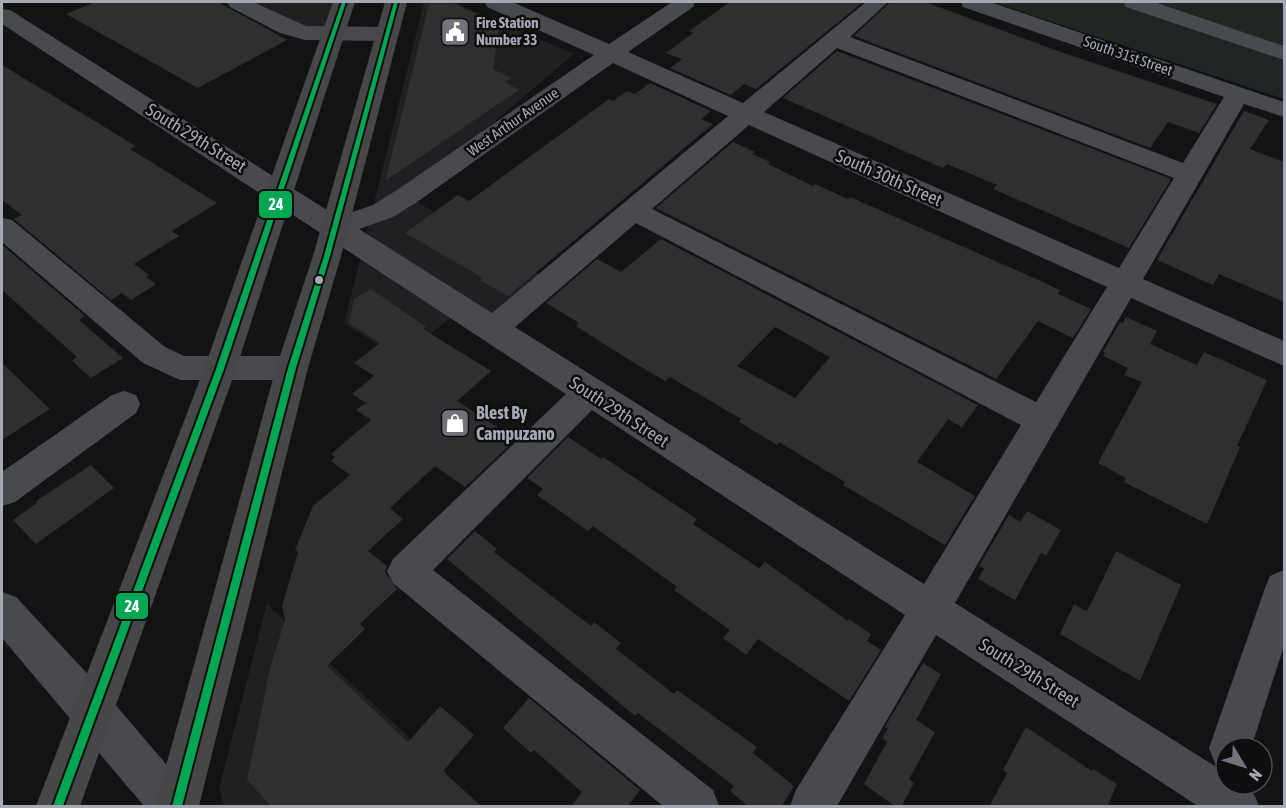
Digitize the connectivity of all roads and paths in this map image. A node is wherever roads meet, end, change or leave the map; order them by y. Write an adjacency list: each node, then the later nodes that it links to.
1 (238, 2): 10 (street)
2 (344, 2): 10 (main road)
3 (396, 2): 11 (main road)
4 (495, 2): 13 (street, South 30th Street)
5 (685, 2): 13 (street, West Arthur Avenue)
6 (878, 2): 12 (street)
7 (971, 2): 15 (street, South 31st Street)
8 (1134, 2): 14 (street)
9 (2, 15): 19 (street, South 29th Street)
10 (333, 33): 11 (street); 19 (main road)
11 (387, 33): 22 (main road)
12 (834, 39): 17 (street); 18 (street)
13 (611, 54): 17 (street, South 30th Street); 22 (street, West Arthur Avenue)
14 (1284, 54)
15 (1238, 94): 16 (street, South 31st Street); 18 (street)
16 (1284, 110)
17 (746, 114): 20 (street); 23 (street, South 30th Street)
18 (1190, 175): 23 (street)
19 (279, 191): 22 (street, South 29th Street); 27 (main road)
20 (633, 210): 24 (street); 30 (street)
21 (2, 227): 27 (street)
22 (334, 228): 24 (street, South 29th Street); 26 (main road)
23 (1125, 283): 25 (street, South 30th Street); 30 (street)
24 (492, 330): 28 (street, South 29th Street)
25 (1284, 354)
26 (292, 368): 27 (street); 40 (main road)
27 (220, 369): 35 (main road)
28 (588, 393): 34 (street, South 29th Street); 41 (street)
29 (124, 404): 31 (street)
30 (1043, 421): 34 (street)
31 (2, 491)
32 (1284, 588): 36 (street)
33 (2, 610): 35 (street)
34 (930, 610): 37 (street, South 29th Street); 42 (street)
35 (93, 711): 38 (main road); 39 (street)
36 (1234, 736)
37 (1214, 786)
38 (58, 807)
39 (172, 807)
40 (177, 807)
41 (697, 807)
42 (812, 807)

